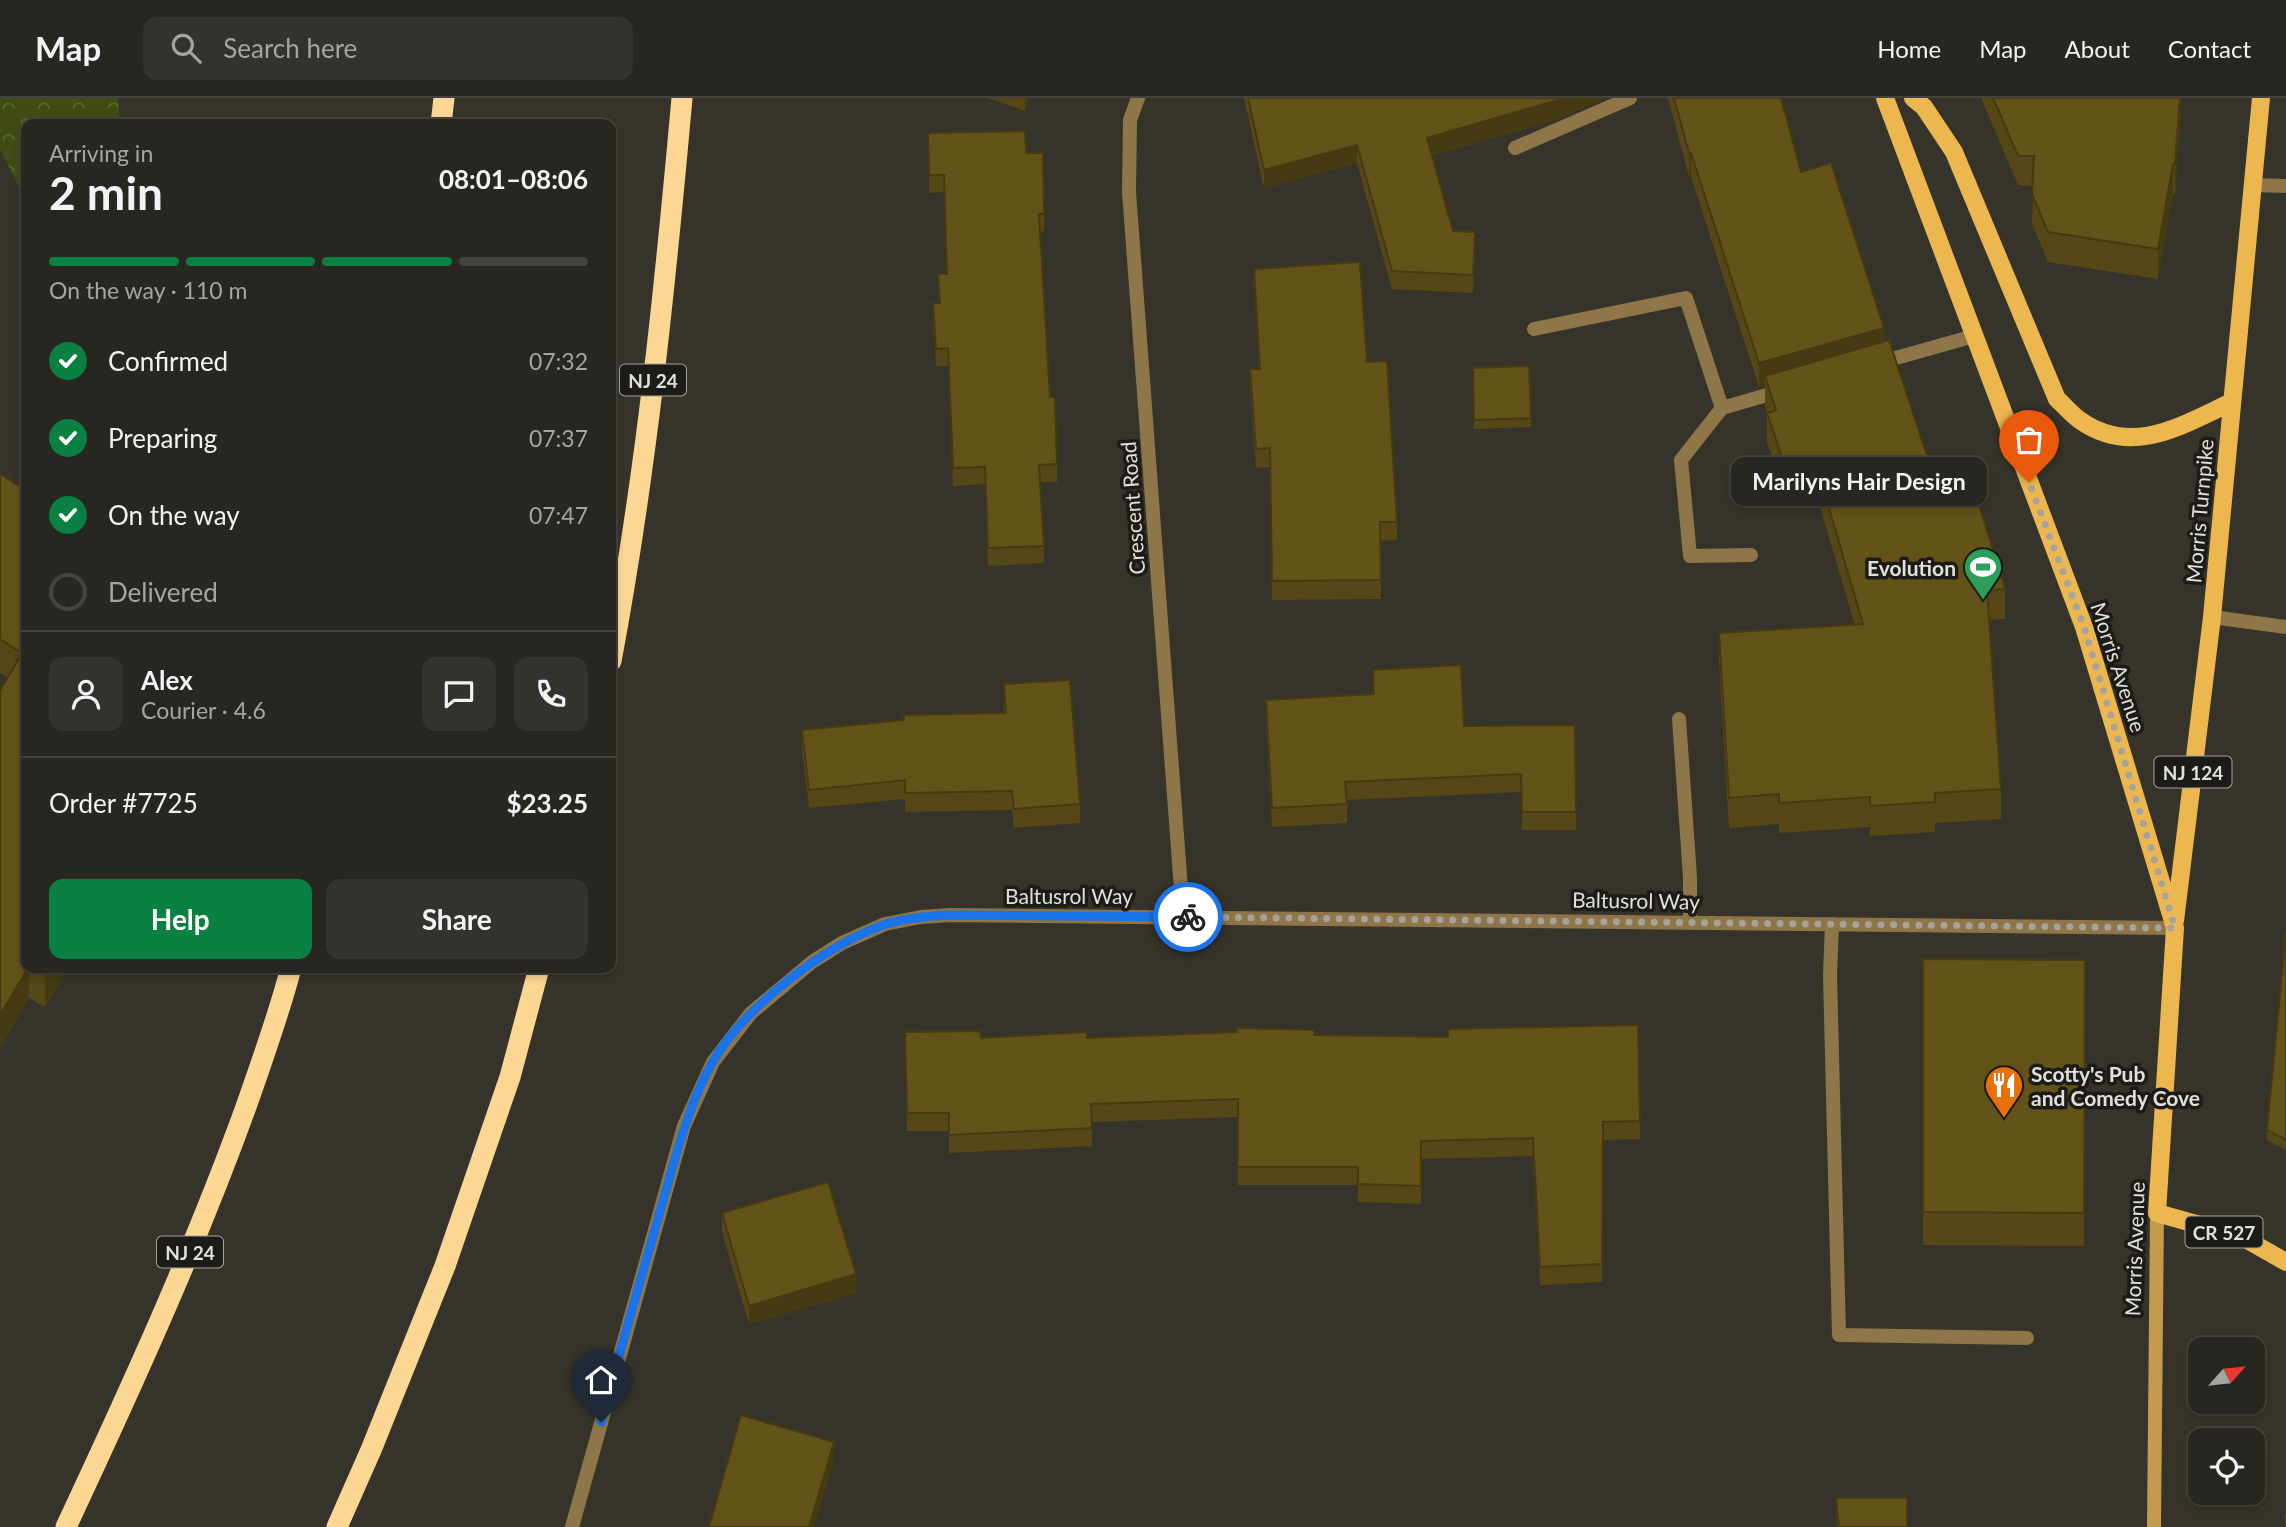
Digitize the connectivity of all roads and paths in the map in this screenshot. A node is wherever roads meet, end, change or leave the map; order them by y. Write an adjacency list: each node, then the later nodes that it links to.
1 (444, 98): 8 (highway)
2 (682, 98): 21 (highway, NJ 24)
3 (1138, 98): 23 (street, Crescent Road)
4 (1630, 98): 9 (street)
5 (1885, 98): 13 (main road, Morris Avenue)
6 (1913, 98): 16 (main road)
7 (2261, 98): 10 (main road, Morris Turnpike / NJ 124)
8 (442, 119)
9 (1515, 148)
10 (2253, 185): 11 (street); 16 (main road, Morris Turnpike / NJ 124)
11 (2286, 186)
12 (1534, 329): 17 (street)
13 (1974, 336): 14 (street); 26 (main road, Morris Avenue)
14 (1869, 366)
15 (1789, 389): 17 (street)
16 (2232, 402): 19 (main road, Morris Turnpike / NJ 124)
17 (1722, 408): 18 (street)
18 (1751, 555)
19 (2212, 617): 20 (street); 26 (main road, Morris Turnpike / NJ 124)
20 (2286, 627)
21 (616, 632)
22 (1679, 719): 24 (street)
23 (1183, 916): 24 (street, Baltusrol Way); 34 (street, Baltusrol Way)
24 (1690, 922): 25 (street, Baltusrol Way)
25 (1832, 924): 26 (street, Baltusrol Way); 31 (street)
26 (2175, 928): 29 (main road, Morris Avenue / NJ 124)
27 (290, 973): 32 (highway, NJ 24)
28 (538, 973): 33 (highway)
29 (2157, 1213): 30 (main road, CR 527); 35 (main road, Morris Avenue / NJ 124)
30 (2286, 1262)
31 (2027, 1338)
32 (66, 1527)
33 (337, 1527)
34 (572, 1527)
35 (2154, 1527)

